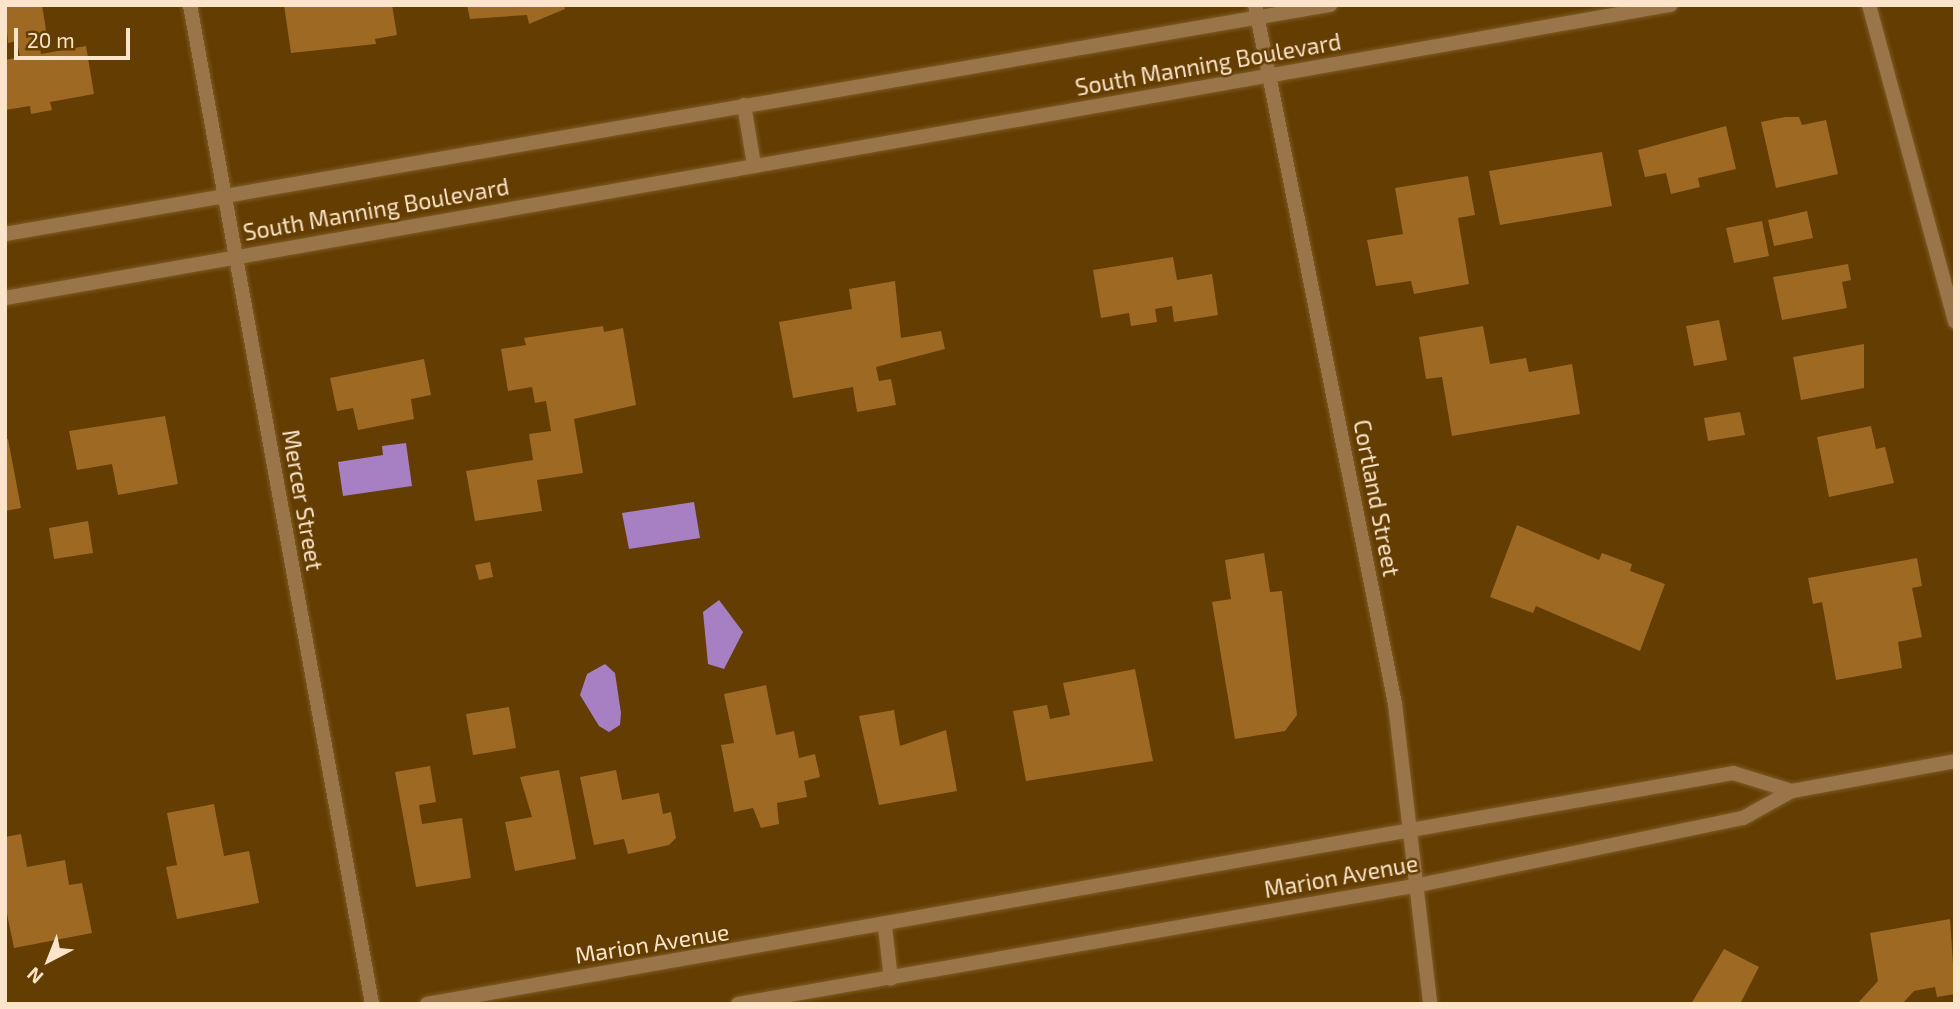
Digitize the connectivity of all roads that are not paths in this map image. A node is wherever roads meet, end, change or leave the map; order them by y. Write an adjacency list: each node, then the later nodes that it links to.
1 (190, 5): 9 (street, Mercer Street)
2 (1330, 5): 5 (street, South Manning Boulevard)
3 (1670, 5): 6 (street, South Manning Boulevard)
4 (1869, 5): 13 (street)
5 (1257, 12): 6 (street, Cortland Street); 7 (street, South Manning Boulevard)
6 (1271, 77): 8 (street, South Manning Boulevard); 16 (street, Cortland Street)
7 (744, 104): 8 (street); 9 (street, South Manning Boulevard)
8 (754, 165): 11 (street, South Manning Boulevard)
9 (223, 195): 10 (street, South Manning Boulevard); 11 (street, Mercer Street)
10 (5, 234)
11 (234, 257): 12 (street, South Manning Boulevard); 20 (street, Mercer Street)
12 (5, 298)
13 (1955, 322)
14 (1955, 761): 15 (street, Marion Avenue)
15 (1793, 791): 16 (street, Marion Avenue); 17 (street, Marion Avenue)
16 (1412, 834): 17 (street, Cortland Street); 18 (street, Marion Avenue)
17 (1419, 885): 19 (street, Marion Avenue); 23 (street, Cortland Street)
18 (885, 927): 19 (street); 21 (street, Marion Avenue)
19 (891, 979): 22 (street, Marion Avenue)
20 (372, 1004)
21 (427, 1004)
22 (738, 1004)
23 (1430, 1004)

